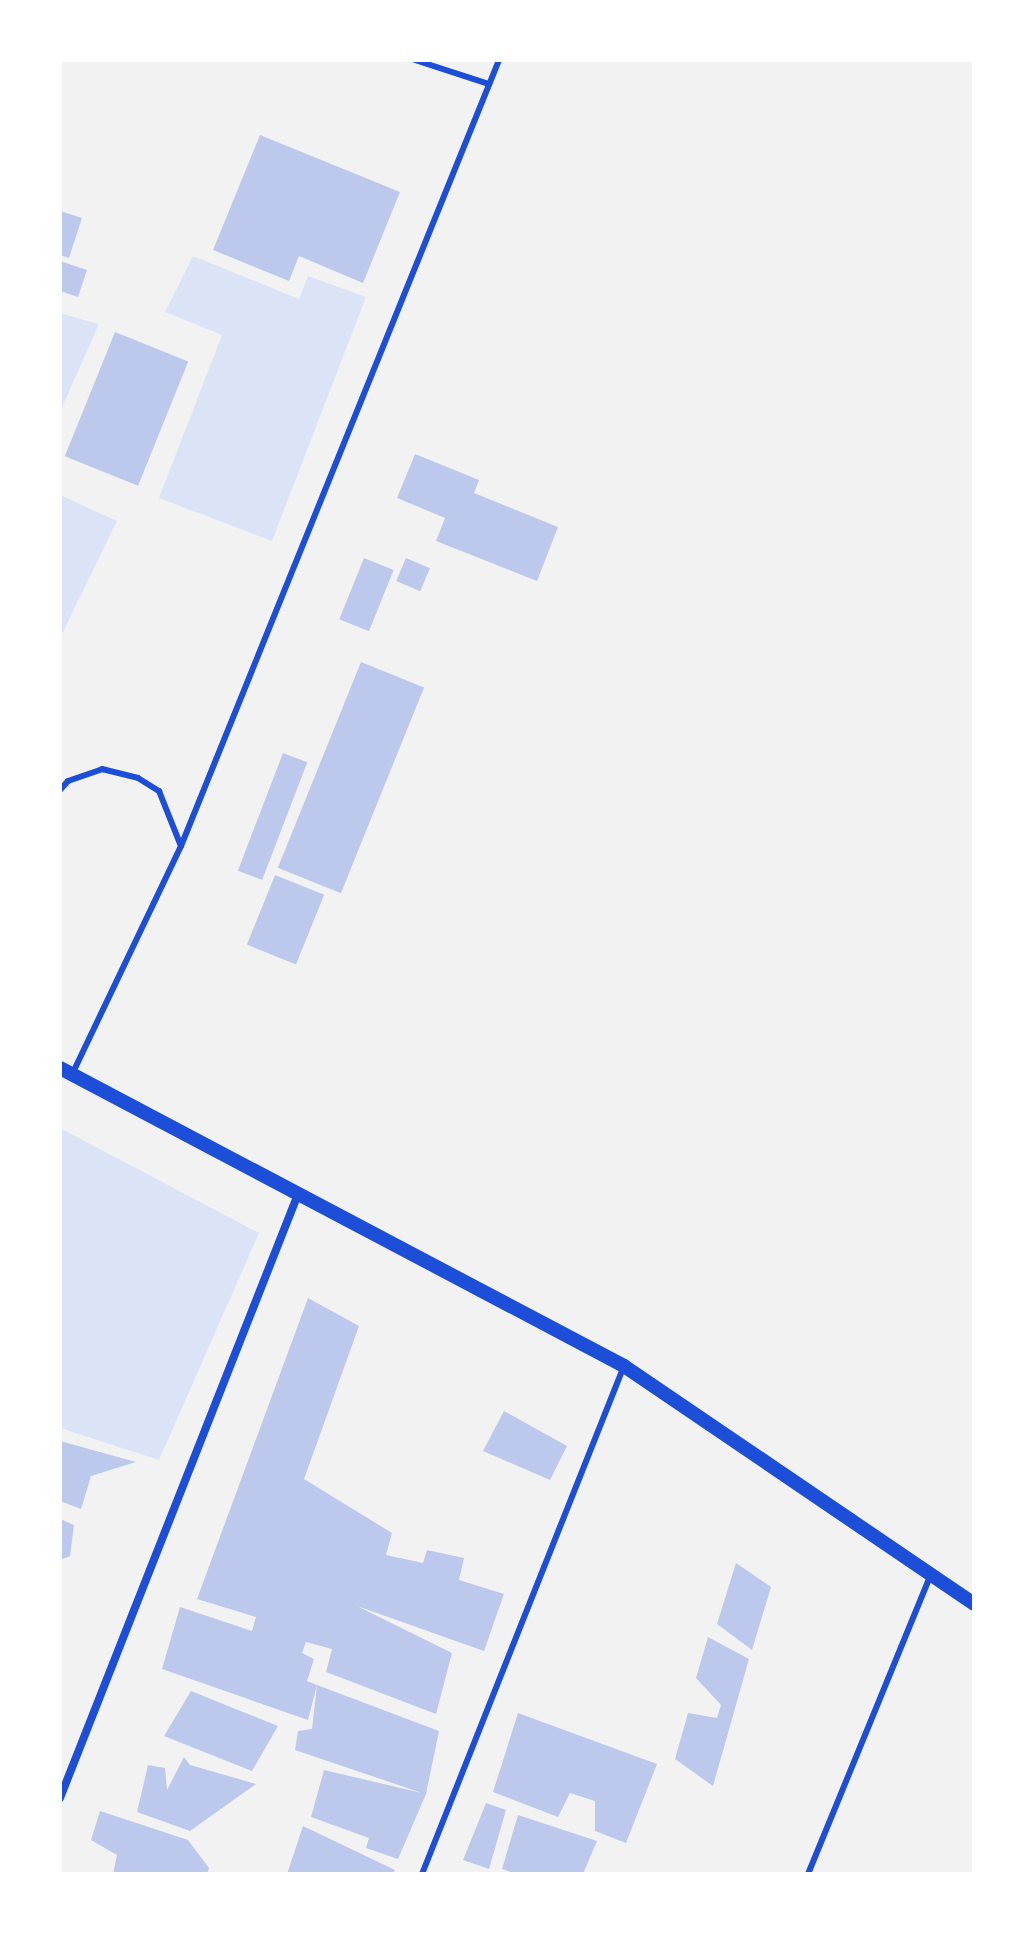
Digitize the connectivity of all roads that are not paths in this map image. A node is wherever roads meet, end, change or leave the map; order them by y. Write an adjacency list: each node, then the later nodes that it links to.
1 (415, 60): 3 (lane)
2 (499, 60): 3 (lane)
3 (489, 84): 5 (lane)
4 (60, 790): 5 (lane)
5 (181, 846): 6 (lane)
6 (66, 1071): 7 (street)
7 (298, 1194): 8 (street); 11 (street)
8 (624, 1366): 9 (street); 12 (lane)
9 (930, 1577): 10 (street); 13 (lane)
10 (974, 1604)
11 (60, 1798)
12 (422, 1874)
13 (808, 1874)

